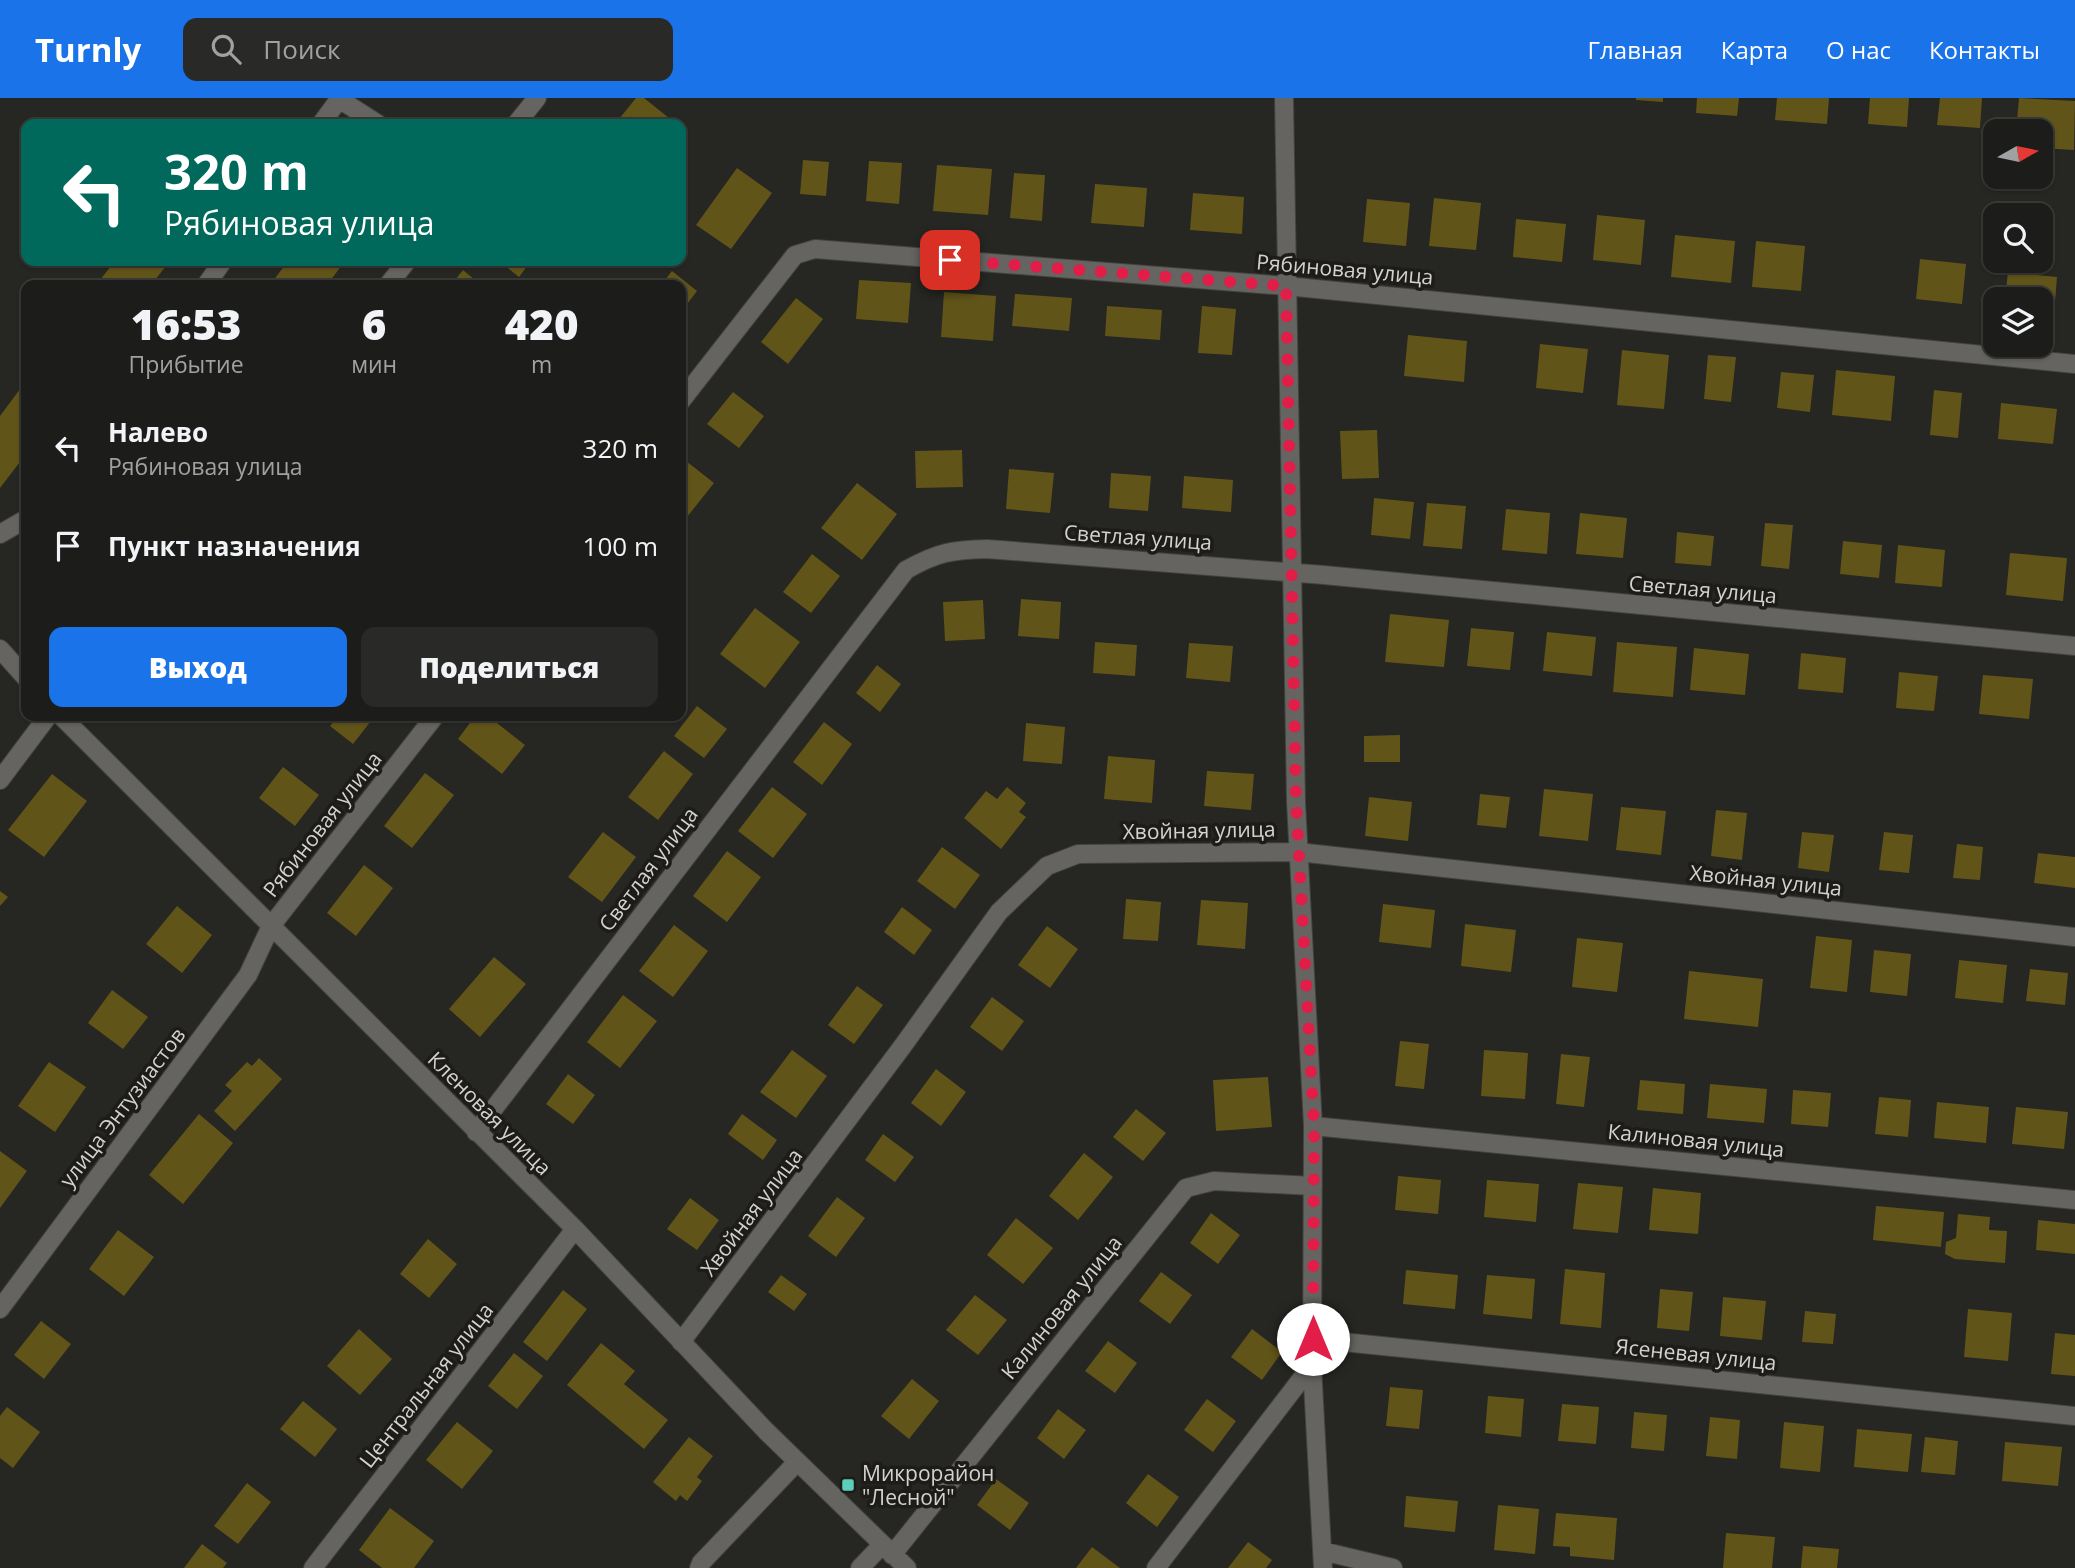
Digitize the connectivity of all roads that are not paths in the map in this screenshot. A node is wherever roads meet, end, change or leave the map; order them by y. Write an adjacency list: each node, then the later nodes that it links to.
1 (537, 98): 6 (street)
2 (1284, 98): 9 (street)
3 (340, 99): 4 (street); 5 (street)
4 (325, 119)
5 (370, 119)
6 (520, 119)
7 (403, 266): 8 (street)
8 (392, 280)
9 (1286, 286): 10 (street, Рябиновая улица); 11 (street, Рябиновая улица); 14 (street)
10 (2075, 363)
11 (686, 395)
12 (21, 522): 13 (street)
13 (0, 534)
14 (1293, 572): 15 (street, Светлая улица); 22 (street); 26 (street, Светлая улица)
15 (2075, 646)
16 (0, 649): 17 (street)
17 (21, 672)
18 (44, 721): 21 (street)
19 (66, 721): 23 (street, Кленовая улица)
20 (431, 721): 23 (street, Рябиновая улица)
21 (0, 780)
22 (1298, 852): 24 (street, Хвойная улица); 25 (street); 32 (street, Хвойная улица)
23 (271, 926): 26 (street, Кленовая улица); 30 (street, улица Энтузиастов)
24 (2075, 937)
25 (1314, 1126): 27 (street); 28 (street, Калиновая улица)
26 (476, 1132): 29 (street, Кленовая улица)
27 (1313, 1186): 31 (street); 36 (street, Калиновая улица)
28 (2075, 1200)
29 (575, 1229): 32 (street, Кленовая улица); 38 (street, Центральная улица)
30 (0, 1309)
31 (1313, 1339): 33 (street); 34 (street, Ясеневая улица)
32 (681, 1342): 35 (street, Кленовая улица)
33 (1312, 1365): 37 (street); 42 (street)
34 (2075, 1416)
35 (797, 1462): 36 (street, Кленовая улица); 39 (street)
36 (887, 1550): 40 (street); 41 (street, Кленовая улица)
37 (1322, 1560): 43 (street)
38 (313, 1568)
39 (699, 1568)
40 (860, 1568)
41 (907, 1568)
42 (1156, 1568)
43 (1393, 1568)

